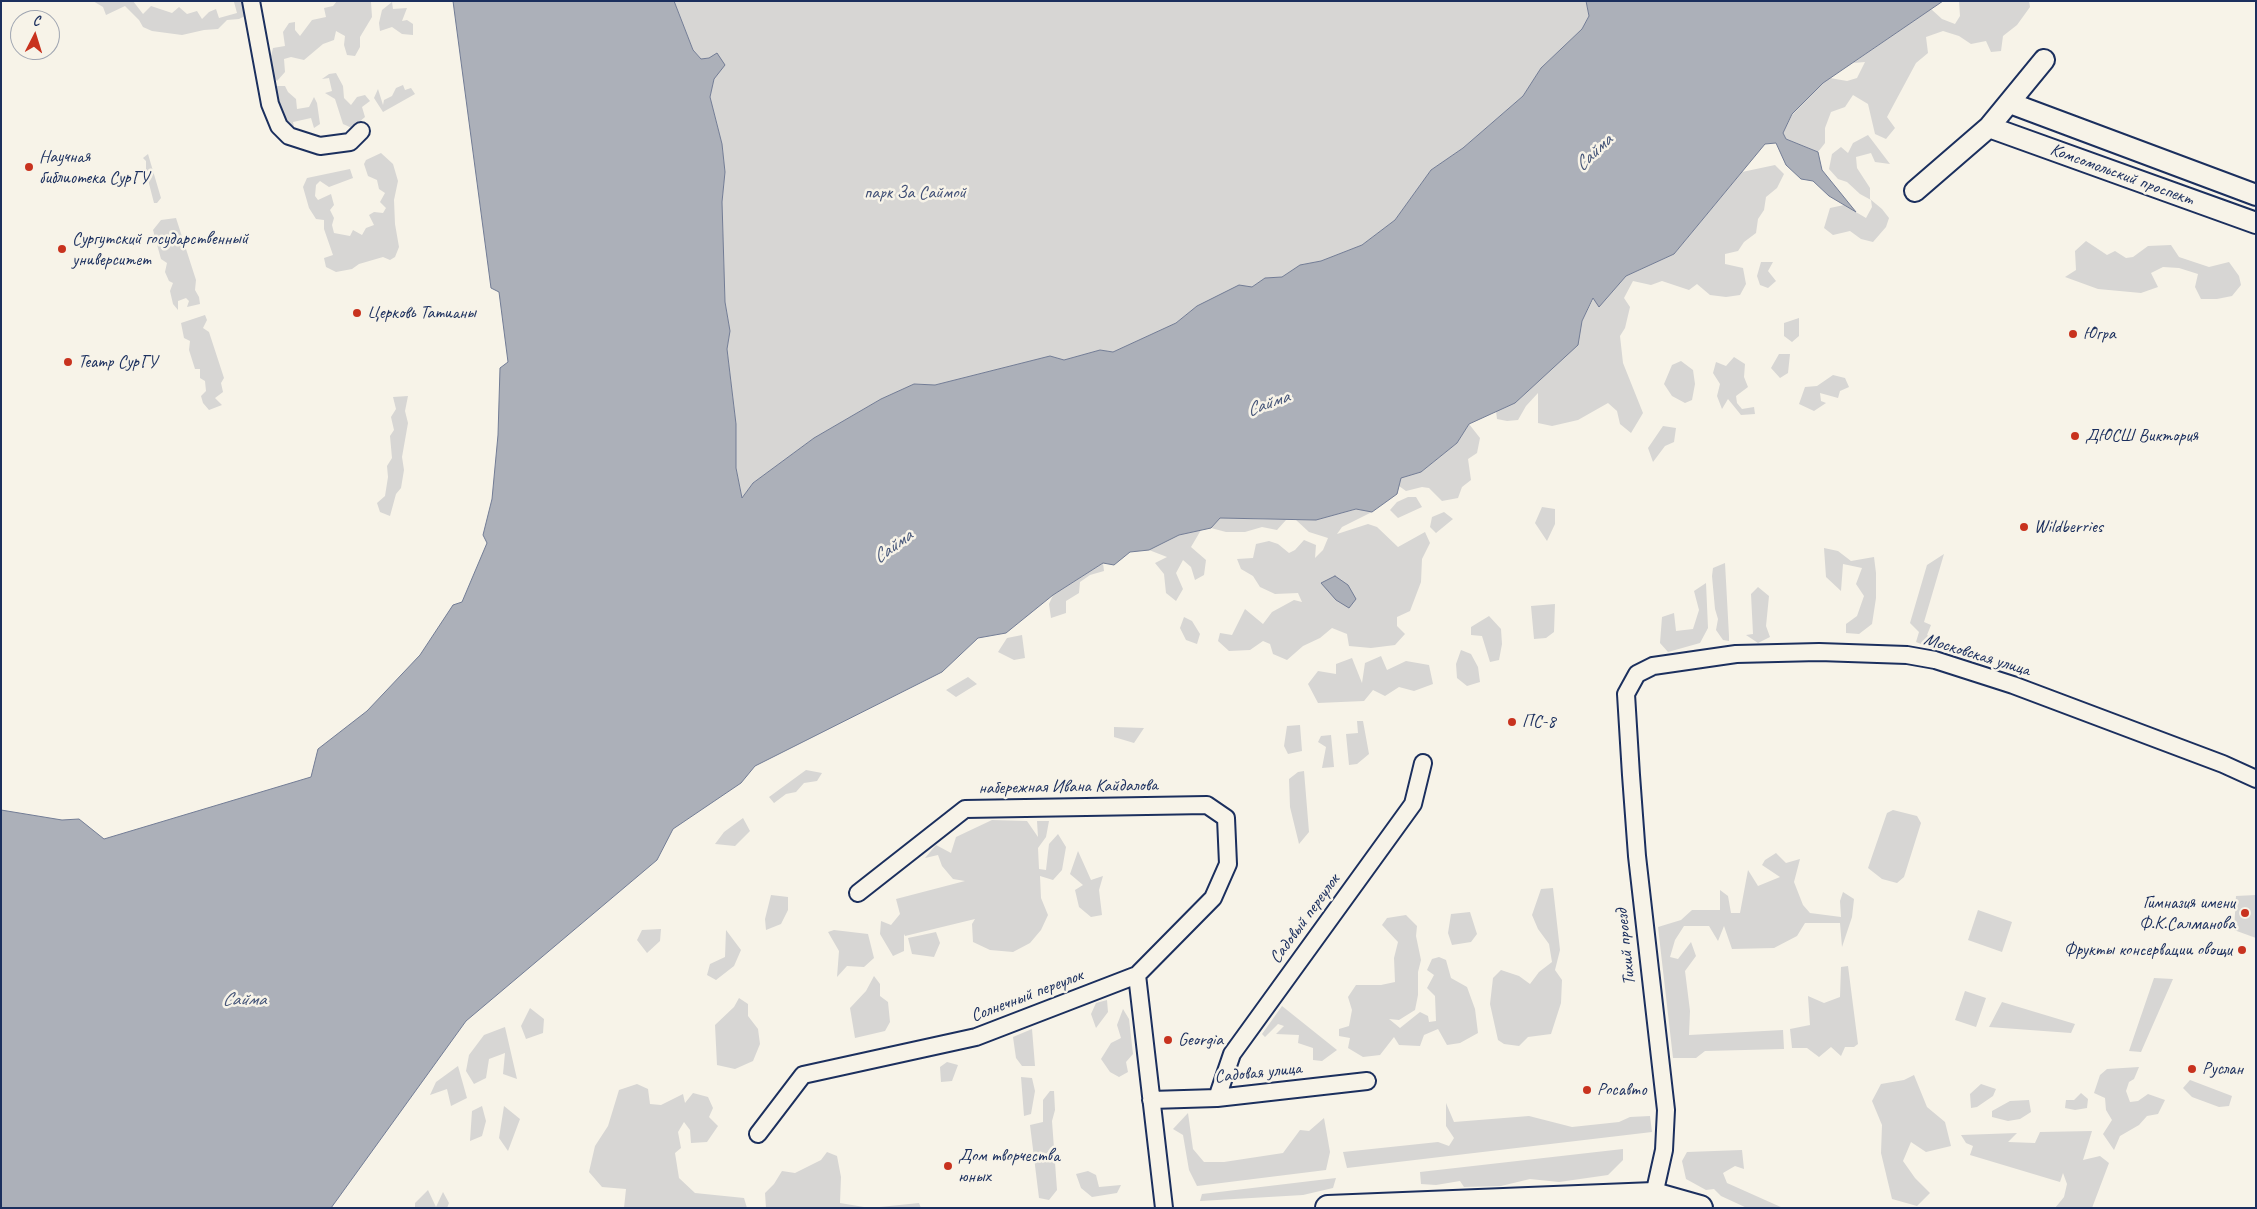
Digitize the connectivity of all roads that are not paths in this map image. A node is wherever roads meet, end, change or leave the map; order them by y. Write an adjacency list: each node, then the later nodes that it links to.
1 (252, 1): 5 (street)
2 (2044, 60): 3 (street)
3 (2010, 103): 4 (street); 7 (street, Комсомольский проспект)
4 (1989, 127): 6 (street); 8 (street, Комсомольский проспект)
5 (361, 131)
6 (1915, 191)
7 (2256, 194)
8 (2256, 222)
9 (1626, 694): 11 (street, Московская улица); 19 (street, Тихий проезд)
10 (1423, 763): 16 (street, Садовый переулок)
11 (2256, 780)
12 (1216, 811): 13 (street, набережная Ивана Кайдалова); 14 (street, Солнечный переулок)
13 (858, 893)
14 (1137, 975): 17 (street); 18 (street, Солнечный переулок)
15 (1368, 1081): 16 (street, Садовая улица)
16 (1217, 1098): 17 (street, Садовая улица)
17 (1152, 1100): 20 (street)
18 (758, 1134)
19 (1654, 1195): 21 (main road); 22 (main road)
20 (1164, 1208)
21 (1328, 1208)
22 (1700, 1208)

